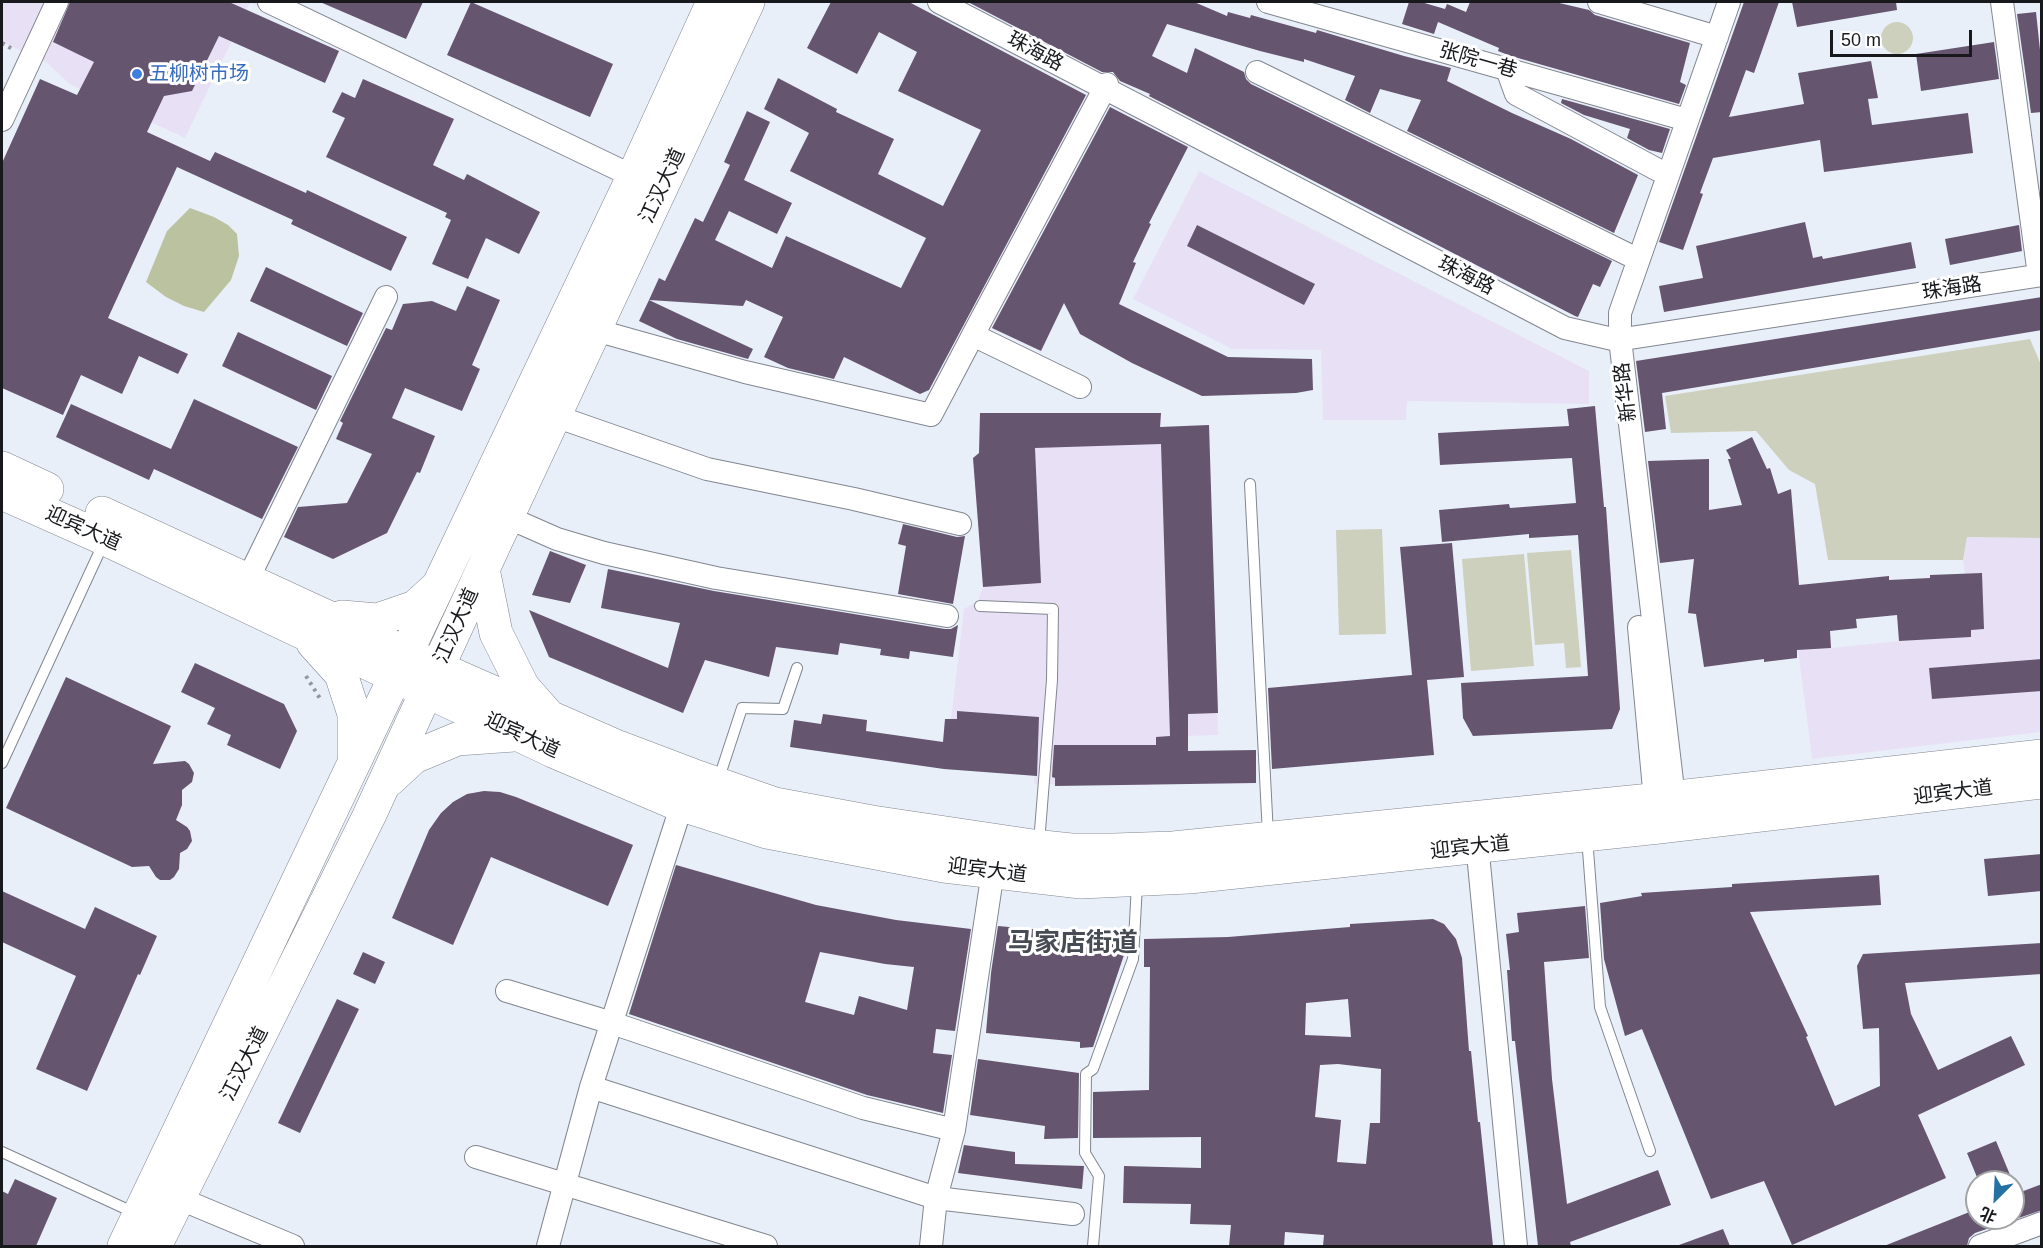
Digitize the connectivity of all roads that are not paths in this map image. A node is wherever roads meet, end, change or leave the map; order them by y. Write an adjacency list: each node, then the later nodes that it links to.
1 (57, 2): 19 (street)
2 (269, 2): 22 (street)
3 (713, 2): 20 (main road, 江汉大道)
4 (748, 2): 20 (main road, 江汉大道)
5 (939, 2): 17 (street, 珠海路)
6 (952, 2): 17 (street, 珠海路)
7 (1268, 2): 15 (street, 张院一巷)
8 (1289, 2): 18 (street, 张院一巷)
9 (1599, 2): 14 (street)
10 (1617, 2): 14 (street)
11 (1714, 2): 14 (street, 新华路)
12 (1729, 2): 14 (street, 新华路)
13 (2002, 2): 25 (street)
14 (1711, 32): 18 (street, 新华路)
15 (1507, 69): 18 (street, 张院一巷); 21 (street)
16 (1257, 72): 24 (street)
17 (1106, 86): 28 (street); 29 (street, 珠海路)
18 (1682, 116): 21 (street, 新华路); 29 (street, 新华路)
19 (2, 120)
20 (663, 150): 22 (main road, 江汉大道)
21 (1658, 170): 24 (street, 新华路)
22 (647, 183): 23 (main road, 江汉大道)
23 (628, 225): 27 (main road, 江汉大道); 40 (main road, 江汉大道)
24 (1629, 255): 29 (street, 新华路)
25 (2040, 270): 29 (street, 珠海路)
26 (386, 297): 39 (street)
27 (595, 330): 28 (street); 31 (main road, 江汉大道)
28 (973, 335): 30 (street)
29 (1615, 336): 55 (street, 新华路)
30 (1080, 387)
31 (555, 416): 35 (main road, 江汉大道); 36 (street)
32 (2, 468): 39 (main road, 迎宾大道)
33 (1250, 484): 59 (lane)
34 (2, 493): 37 (main road, 迎宾大道)
35 (507, 517): 38 (main road, 江汉大道); 42 (street)
36 (960, 524)
37 (105, 539): 43 (main road, 迎宾大道); 51 (lane)
38 (483, 569): 46 (main road, 江汉大道); 47 (main road)
39 (249, 579): 43 (main road, 迎宾大道)
40 (438, 586): 43 (main road); 44 (main road, 江汉大道)
41 (980, 606): 60 (lane)
42 (947, 616)
43 (317, 625): 44 (main road, 迎宾大道); 50 (main road)
44 (400, 664): 46 (main road, 迎宾大道); 50 (main road, 江汉大道)
45 (797, 668): 53 (lane)
46 (433, 680): 47 (main road, 迎宾大道); 48 (main road, 迎宾大道); 54 (main road, 江汉大道)
47 (549, 717): 53 (main road, 迎宾大道)
48 (517, 735): 54 (main road); 56 (main road, 迎宾大道)
49 (2042, 756): 55 (main road, 迎宾大道)
50 (354, 761): 74 (main road, 江汉大道)
51 (2, 763)
52 (2042, 782): 58 (main road, 迎宾大道)
53 (717, 784): 60 (main road, 迎宾大道)
54 (384, 785): 71 (main road, 江汉大道)
55 (1664, 799): 57 (main road, 迎宾大道)
56 (682, 804): 61 (main road, 迎宾大道); 64 (street)
57 (1476, 833): 58 (main road, 迎宾大道); 59 (main road, 迎宾大道); 62 (main road, 迎宾大道); 83 (street)
58 (1587, 835): 67 (lane)
59 (1268, 839): 60 (main road, 迎宾大道)
60 (1039, 847)
61 (993, 871): 62 (main road, 迎宾大道); 66 (street)
62 (1137, 881): 82 (lane)
63 (507, 991): 64 (street)
64 (612, 1023): 65 (street); 66 (street)
65 (591, 1087): 70 (street); 72 (street)
66 (954, 1130): 72 (street)
67 (1650, 1151)
68 (2, 1152): 74 (lane)
69 (476, 1157): 70 (street)
70 (564, 1183): 79 (street); 80 (street)
71 (178, 1198): 77 (main road, 江汉大道); 78 (street)
72 (936, 1198): 73 (street); 81 (street)
73 (1073, 1214)
74 (139, 1215): 76 (main road, 江汉大道)
75 (2042, 1223): 84 (street)
76 (124, 1246)
77 (155, 1246)
78 (293, 1246)
79 (548, 1246)
80 (766, 1246)
81 (931, 1246)
82 (1093, 1246)
83 (1516, 1246)
84 (1980, 1246)

